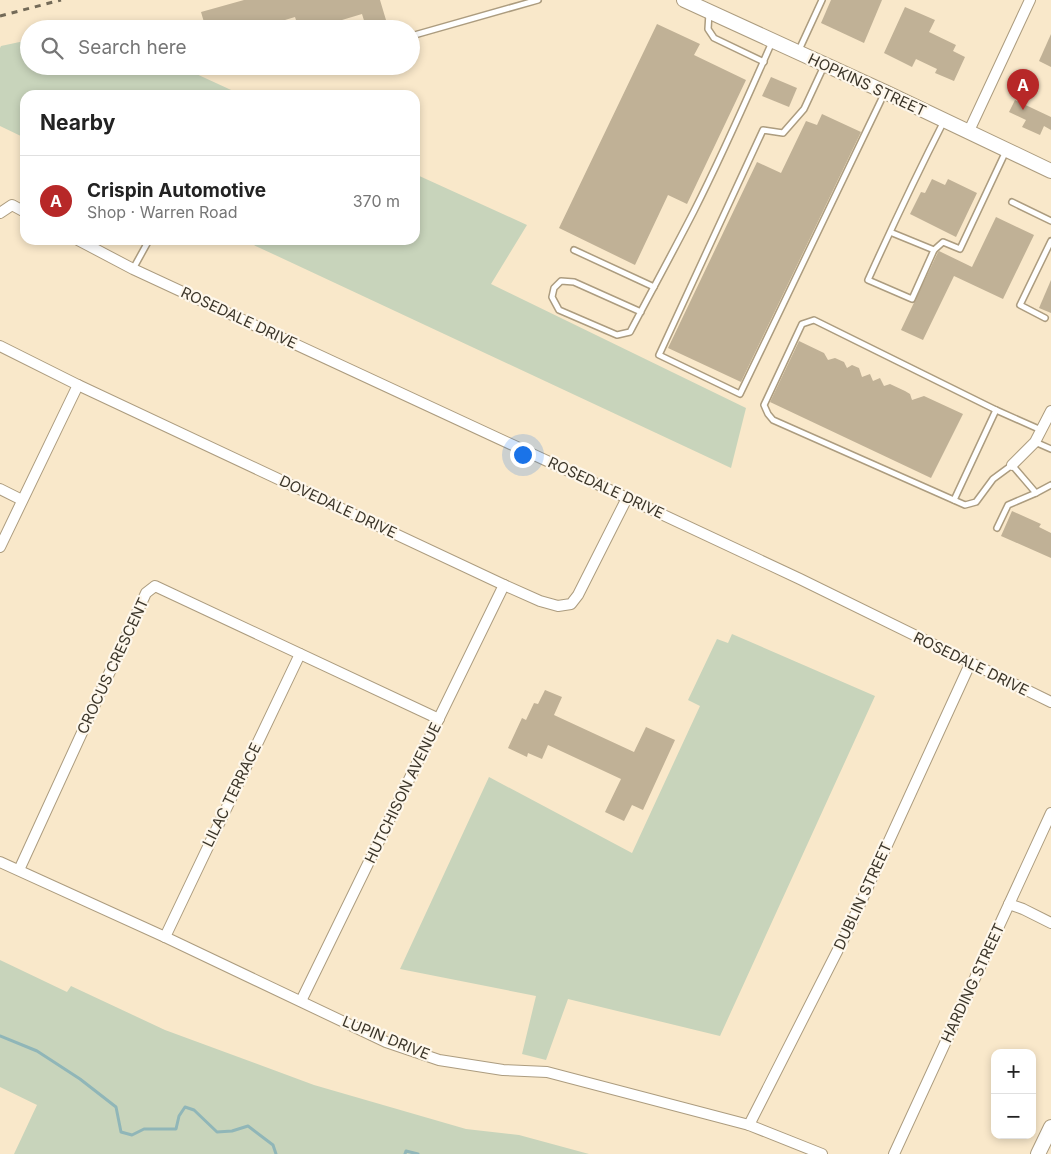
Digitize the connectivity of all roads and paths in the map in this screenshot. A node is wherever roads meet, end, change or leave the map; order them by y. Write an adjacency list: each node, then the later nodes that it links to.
1 (538, 0): 6 (lane)
2 (1030, 0): 13 (street)
3 (687, 1): 5 (main road, HOPKINS STREET)
4 (820, 1): 8 (lane)
5 (709, 12): 7 (main road, HOPKINS STREET); 9 (lane)
6 (420, 33)
7 (773, 42): 8 (main road, HOPKINS STREET); 9 (lane)
8 (797, 53): 10 (main road, HOPKINS STREET)
9 (764, 62): 27 (lane)
10 (824, 65): 11 (main road, HOPKINS STREET); 11 (lane)
11 (885, 92): 12 (main road, HOPKINS STREET)
12 (945, 121): 13 (main road, HOPKINS STREET); 20 (lane)
13 (968, 133): 14 (main road, HOPKINS STREET)
14 (1006, 151): 15 (main road, HOPKINS STREET); 25 (lane)
15 (1051, 171)
16 (1012, 202): 19 (lane)
17 (20, 209): 18 (street)
18 (0, 213)
19 (1051, 221)
20 (890, 232): 25 (lane); 25 (lane)
21 (1051, 241): 29 (lane)
22 (87, 245): 26 (street, ROSEDALE DRIVE)
23 (145, 245): 26 (lane)
24 (574, 250): 27 (lane)
25 (934, 250)
26 (133, 269): 41 (street, ROSEDALE DRIVE)
27 (654, 288): 28 (lane)
28 (641, 312): 28 (lane)
29 (1045, 318)
30 (0, 346): 31 (street, DOVEDALE DRIVE)
31 (78, 385): 42 (street); 46 (street, DOVEDALE DRIVE)
32 (996, 410): 34 (lane); 43 (lane); 43 (lane)
33 (1051, 411): 34 (street)
34 (1041, 430): 35 (street)
35 (1035, 442): 36 (lane); 37 (street)
36 (1051, 449)
37 (1012, 465): 40 (lane); 43 (lane)
38 (1051, 485): 40 (lane)
39 (0, 489): 42 (street)
40 (1036, 493): 44 (lane)
41 (627, 498): 46 (street, DOVEDALE DRIVE); 48 (street, ROSEDALE DRIVE)
42 (22, 500): 45 (street)
43 (954, 500)
44 (998, 528)
45 (0, 546)
46 (504, 585): 50 (street, HUTCHISON AVENUE)
47 (300, 654): 50 (street, CROCUS CRESCENT); 53 (street, CROCUS CRESCENT); 56 (street, LILAC TERRACE)
48 (970, 664): 49 (street, ROSEDALE DRIVE); 58 (street, DUBLIN STREET)
49 (1051, 702)
50 (439, 719): 57 (street, HUTCHISON AVENUE)
51 (1051, 813): 54 (street, HARDING STREET)
52 (0, 862): 53 (street, LUPIN DRIVE)
53 (18, 870): 56 (street, LUPIN DRIVE)
54 (1009, 904): 55 (street); 61 (street, HARDING STREET)
55 (1051, 923)
56 (165, 937): 57 (street, LUPIN DRIVE)
57 (301, 1002): 58 (street, LUPIN DRIVE)
58 (749, 1125): 60 (street, LUPIN DRIVE)
59 (1051, 1127): 62 (main road)
60 (822, 1154)
61 (894, 1154)
62 (1038, 1154)

